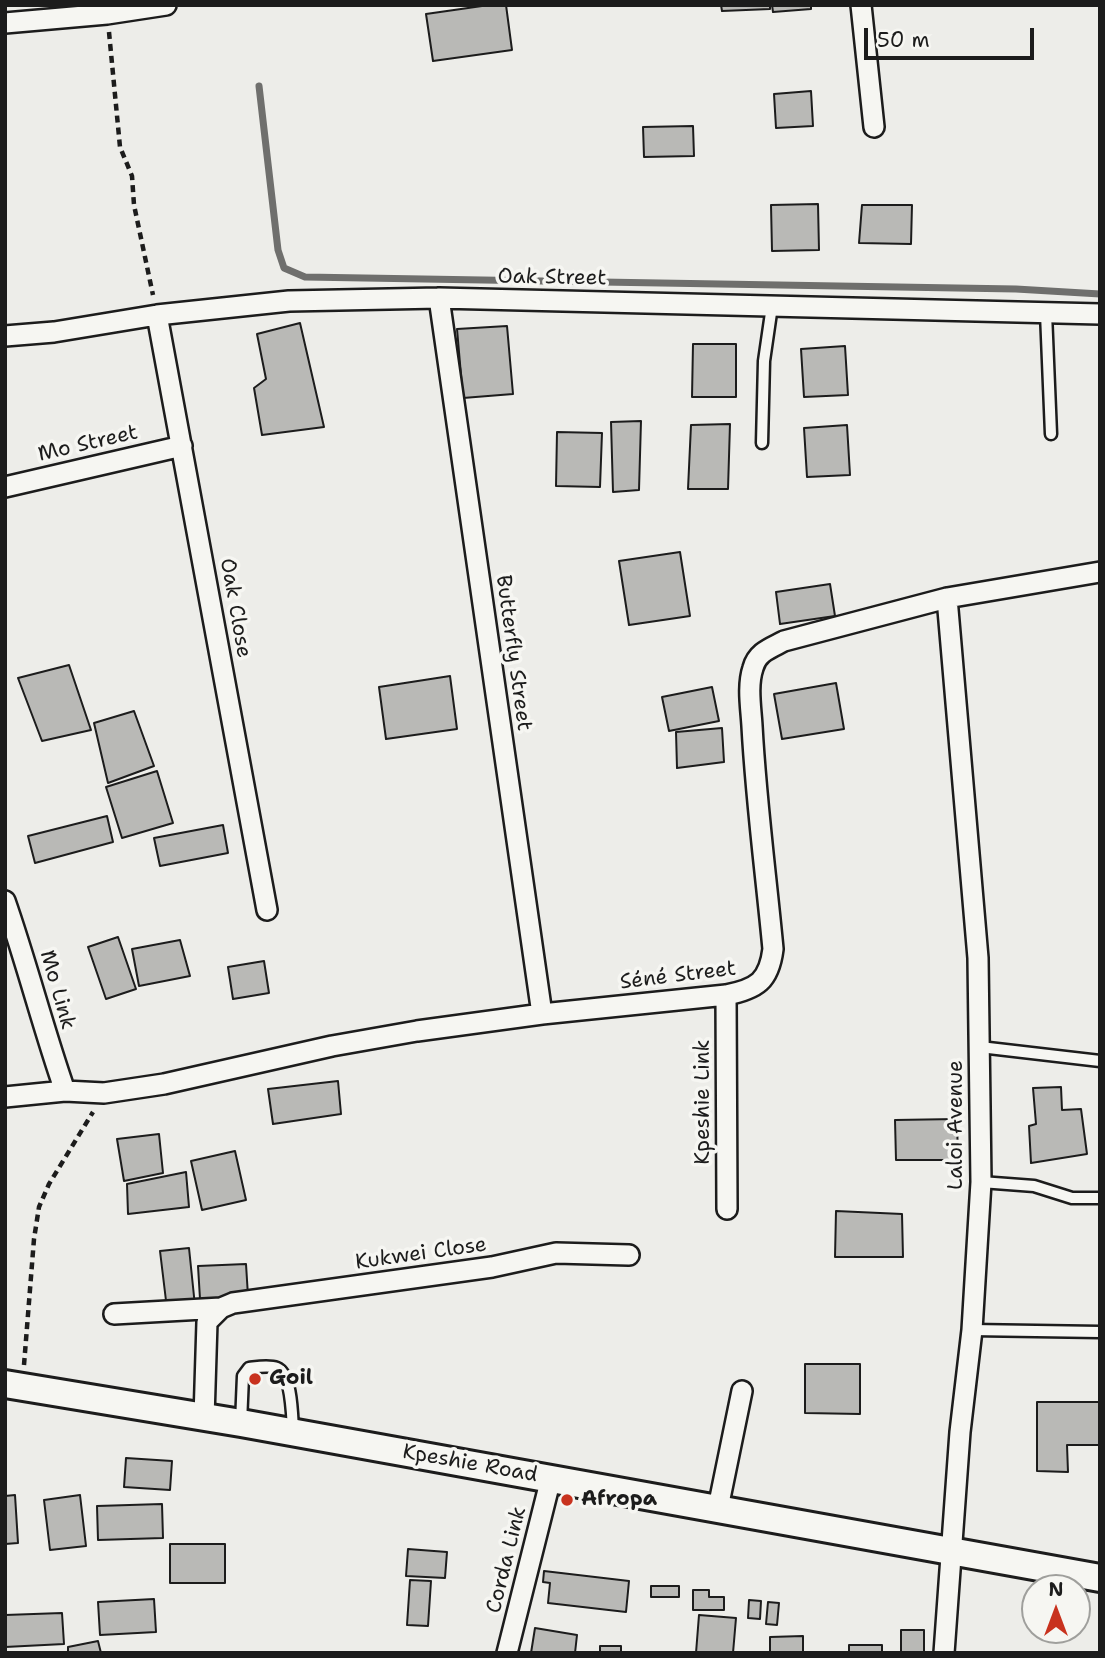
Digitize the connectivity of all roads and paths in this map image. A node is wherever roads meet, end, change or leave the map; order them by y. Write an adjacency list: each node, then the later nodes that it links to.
1 (166, 5): 3 (street)
2 (861, 5): 5 (street)
3 (107, 14): 4 (street); 10 (path)
4 (5, 23)
5 (874, 127)
6 (439, 298): 7 (street, Oak Street); 10 (street, Oak Street); 21 (street, Butterfly Street)
7 (772, 306): 8 (street, Oak Street); 13 (lane)
8 (1046, 313): 9 (street, Oak Street); 12 (lane)
9 (1100, 314)
10 (157, 315): 11 (street, Oak Street); 14 (street, Oak Close)
11 (5, 336)
12 (1051, 434)
13 (762, 443)
14 (182, 446): 15 (street, Mo Street); 19 (street, Oak Close)
15 (5, 487)
16 (1100, 572): 17 (street, Séné Street)
17 (947, 598): 20 (street, Séné Street); 22 (street, Laloi Avenue)
18 (5, 901): 24 (street, Mo Link)
19 (267, 909)
20 (726, 995): 21 (street, Séné Street); 29 (street, Kpeshie Link)
21 (542, 1014): 25 (street, Séné Street)
22 (980, 1047): 23 (lane); 27 (street, Laloi Avenue)
23 (1100, 1061)
24 (65, 1091): 25 (street, Séné Street); 26 (street, Séné Street)
25 (104, 1093): 35 (path)
26 (5, 1097)
27 (981, 1182): 28 (lane); 33 (street, Laloi Avenue)
28 (1100, 1198)
29 (727, 1209)
30 (629, 1255): 31 (street, Kukwei Close)
31 (221, 1308): 32 (street, Kukwei Close); 37 (street)
32 (114, 1314)
33 (972, 1330): 34 (lane); 42 (street, Laloi Avenue)
34 (1100, 1332)
35 (14, 1385): 37 (street, Kpeshie Road)
36 (742, 1391): 41 (street)
37 (204, 1418): 38 (street, Kpeshie Road)
38 (241, 1423): 39 (street, Kpeshie Road); 39 (lane)
39 (294, 1433): 40 (street, Kpeshie Road)
40 (551, 1478): 41 (street, Kpeshie Road); 44 (street, Corda Link)
41 (718, 1508): 42 (street, Kpeshie Road)
42 (951, 1552): 43 (street, Kpeshie Road); 45 (street, Laloi Avenue)
43 (1100, 1578)
44 (508, 1653)
45 (944, 1653)

